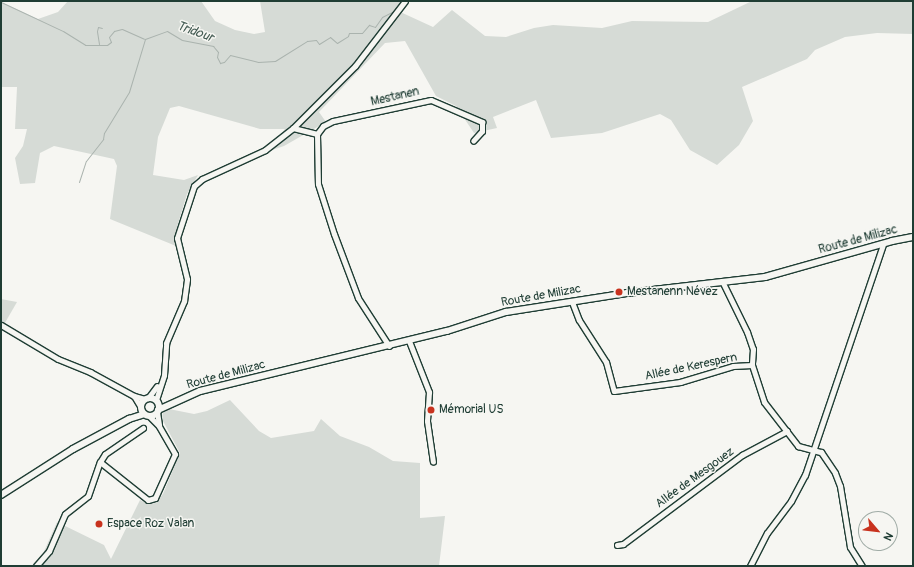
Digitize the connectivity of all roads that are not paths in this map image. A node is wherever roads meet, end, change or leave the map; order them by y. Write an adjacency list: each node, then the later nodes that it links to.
1 (405, 1): 2 (street)
2 (293, 128): 3 (street); 13 (street)
3 (317, 134): 4 (street, Mestanen); 11 (street)
4 (473, 141)
5 (913, 237): 6 (main road, Route de Milizac)
6 (883, 244): 7 (main road, Route de Milizac); 25 (street)
7 (722, 282): 8 (main road, Route de Milizac); 12 (street)
8 (572, 302): 10 (main road, Route de Milizac); 12 (street, Allée de Kerespern)
9 (1, 325): 14 (street)
10 (409, 341): 11 (main road, Route de Milizac); 27 (street)
11 (389, 346): 17 (main road, Route de Milizac)
12 (752, 365): 24 (street)
13 (162, 381): 15 (street); 16 (street)
14 (134, 396): 15 (street); 18 (street)
15 (147, 398): 16 (main road, Route de Milizac); 18 (main road)
16 (156, 400): 17 (main road, Route de Milizac); 19 (main road)
17 (177, 400): 19 (main road, Route de Milizac)
18 (140, 407): 20 (main road); 21 (main road)
19 (158, 411): 20 (main road, Route de Milizac); 22 (street)
20 (146, 415): 21 (main road); 22 (street)
21 (129, 419): 28 (main road)
22 (159, 426): 26 (street)
23 (143, 428): 26 (street)
24 (787, 431): 25 (street); 29 (street, Allée de Mesgouez)
25 (814, 450): 31 (street); 32 (street)
26 (100, 462): 30 (street)
27 (433, 462)
28 (1, 495)
29 (617, 545)
30 (36, 566)
31 (750, 566)
32 (862, 566)

